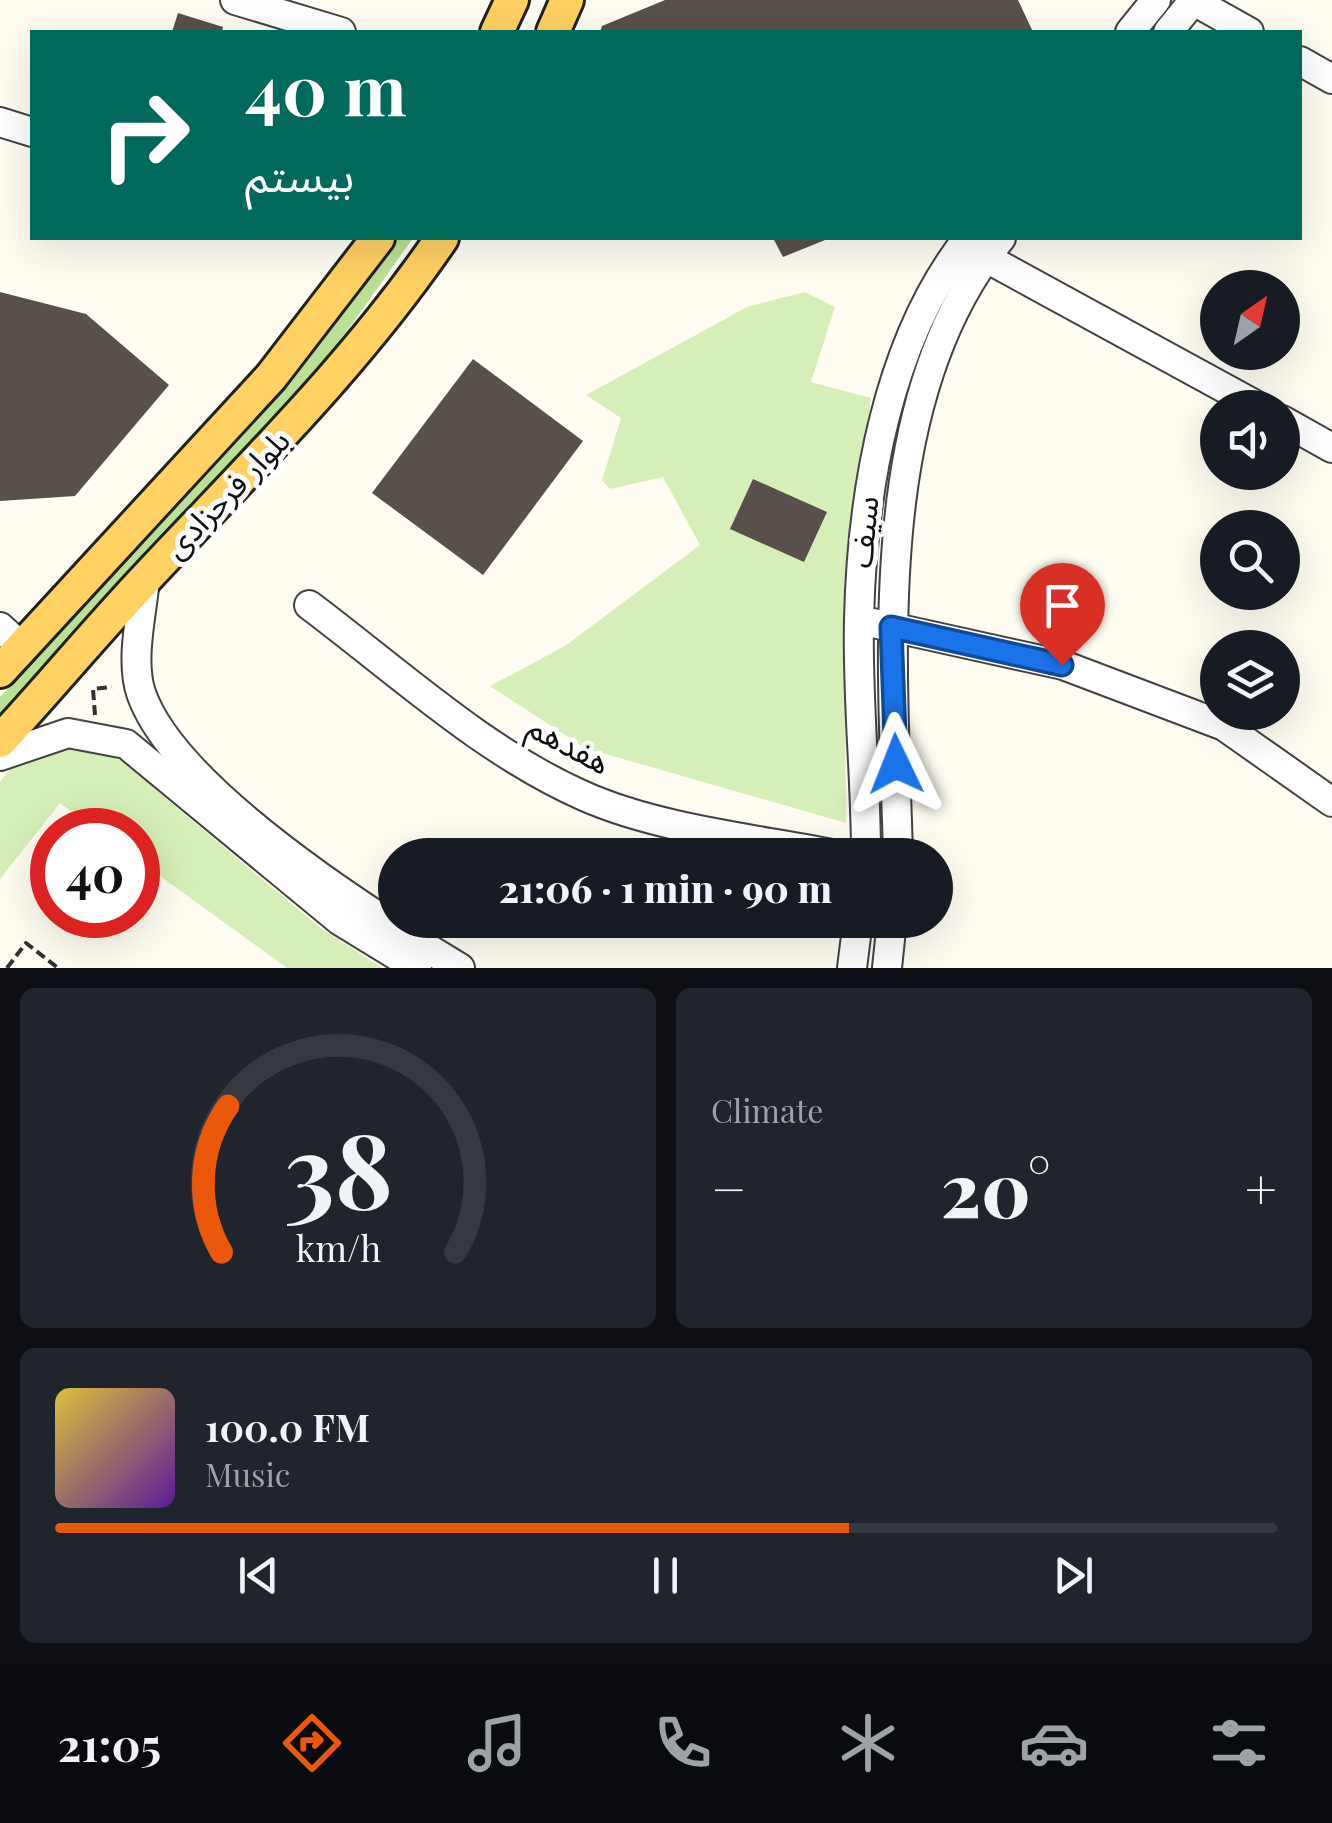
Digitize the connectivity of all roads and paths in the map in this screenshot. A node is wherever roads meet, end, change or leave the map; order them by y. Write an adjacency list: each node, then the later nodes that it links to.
1 (235, 0): 6 (street)
2 (512, 0): 7 (main road)
3 (567, 0): 8 (main road)
4 (1156, 0): 9 (street)
5 (1193, 0): 10 (street); 11 (street)
6 (334, 30)
7 (498, 30)
8 (553, 30)
9 (1132, 30)
10 (1170, 30)
11 (1246, 30)
12 (1302, 62): 13 (street)
13 (1332, 79)
14 (0, 122): 15 (street)
15 (30, 131)
16 (376, 240): 26 (main road, بلوار فرحزادی)
17 (441, 240): 22 (main road, بلوار فرحزادی)
18 (979, 244): 19 (street); 24 (street, سیف); 25 (street, سیف)
19 (1231, 390)
20 (1300, 430): 21 (street)
21 (1332, 448)
22 (145, 579): 29 (main road, بلوار فرحزادی); 40 (street)
23 (310, 606): 32 (street, هفدهم)
24 (859, 620): 25 (street); 33 (street, سیف)
25 (891, 627): 31 (street); 34 (street, سیف)
26 (7, 649)
27 (120, 686): 28 (path)
28 (95, 720)
29 (0, 741)
30 (0, 756): 39 (street)
31 (1332, 802)
32 (756, 838)
33 (865, 838)
34 (897, 838)
35 (856, 938): 41 (street)
36 (890, 938): 42 (street)
37 (7, 968): 38 (path)
38 (58, 968)
39 (418, 968)
40 (460, 968)
41 (852, 968)
42 (887, 968)

